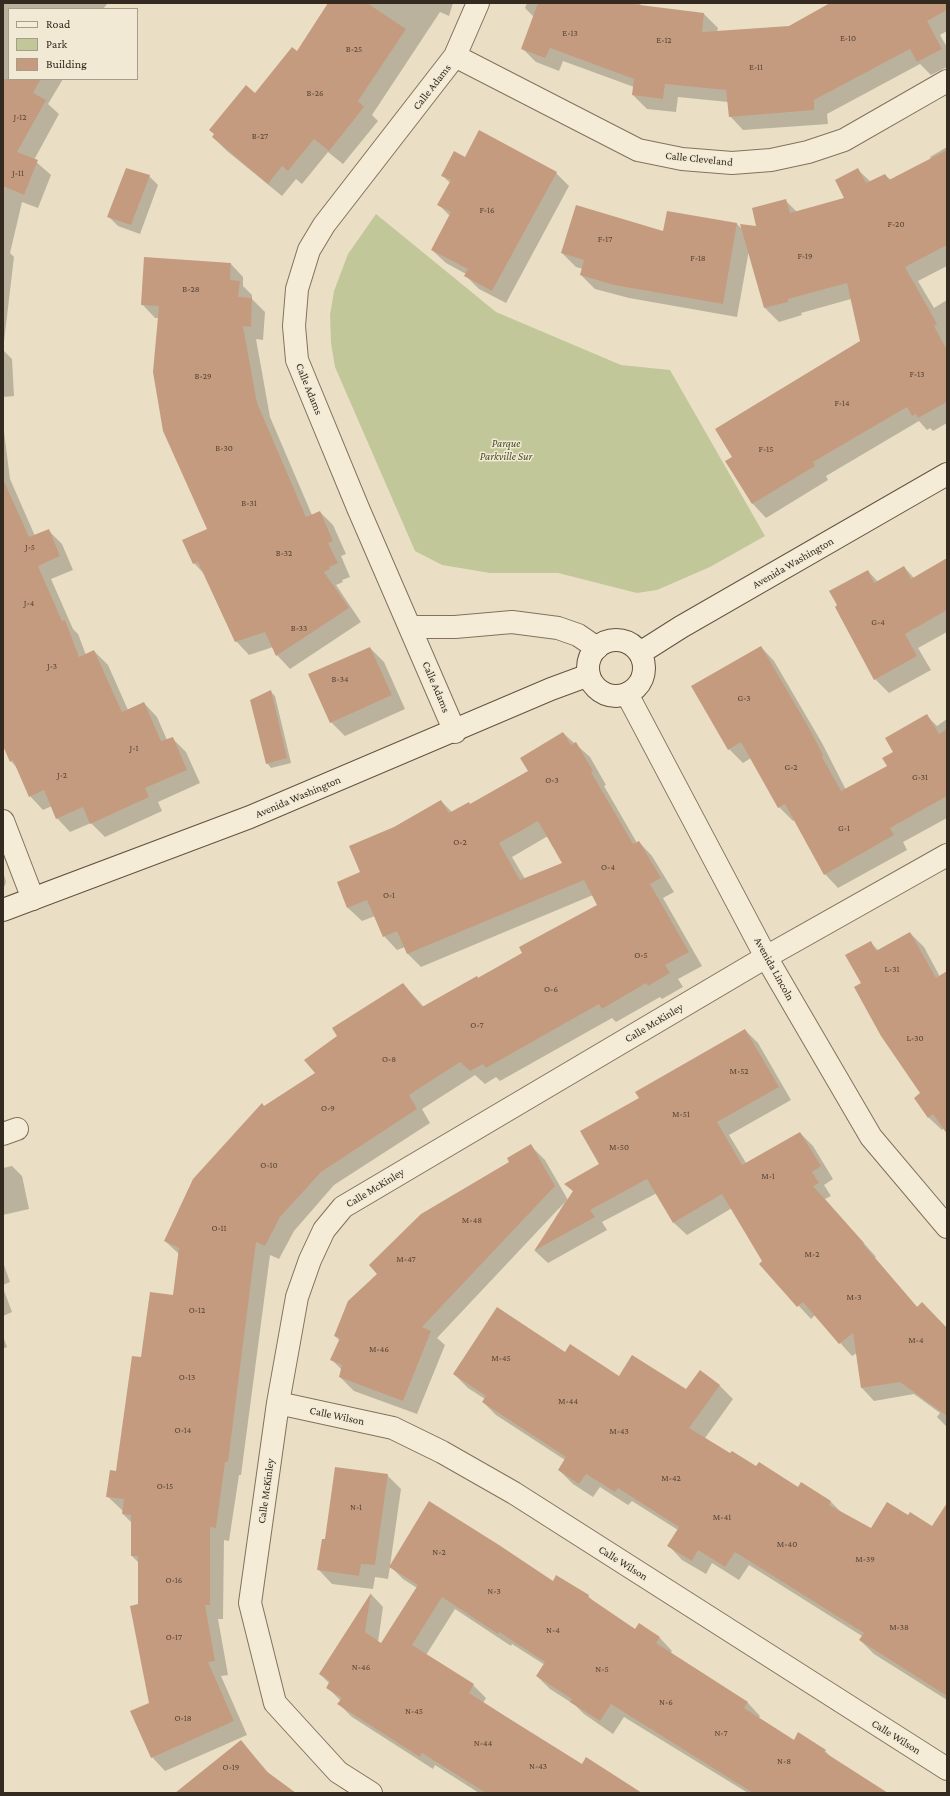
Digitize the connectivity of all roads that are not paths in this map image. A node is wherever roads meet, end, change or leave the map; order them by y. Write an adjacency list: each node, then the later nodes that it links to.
1 (478, 3): 2 (street, Calle Adams)
2 (455, 56): 3 (street, Calle Cleveland); 5 (street, Calle Adams)
3 (947, 82)
4 (947, 474): 7 (street, Avenida Washington)
5 (410, 627): 6 (street); 10 (street, Calle Adams)
6 (597, 648): 7 (street); 8 (street)
7 (640, 653): 9 (street)
8 (589, 675): 9 (street); 10 (street, Avenida Washington)
9 (627, 694): 15 (street, Avenida Lincoln)
10 (455, 732): 13 (street, Avenida Washington)
11 (3, 821): 13 (street)
12 (947, 855): 15 (street, Calle McKinley)
13 (33, 899): 14 (street, Avenida Washington)
14 (3, 910)
15 (766, 957): 16 (street, Avenida Lincoln); 17 (street, Calle McKinley)
16 (947, 1228)
17 (278, 1403): 18 (street, Calle Wilson); 19 (street, Calle McKinley)
18 (947, 1769)
19 (371, 1793)

